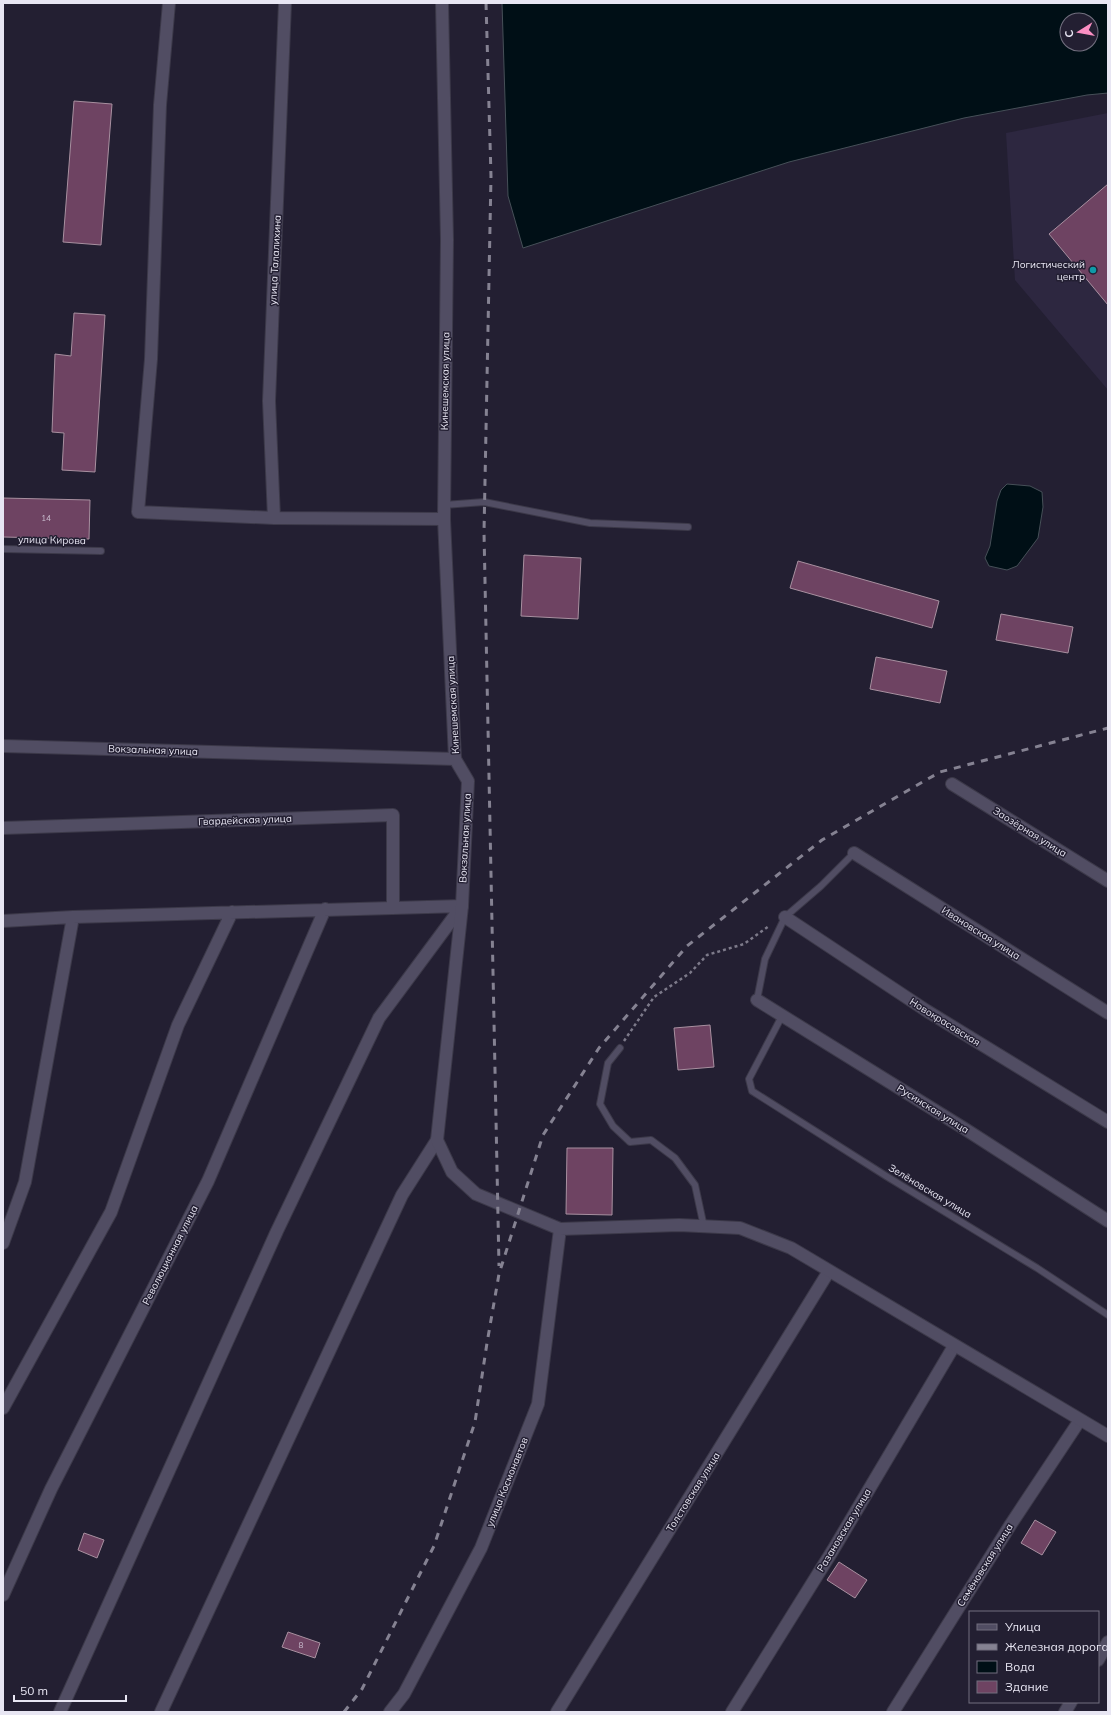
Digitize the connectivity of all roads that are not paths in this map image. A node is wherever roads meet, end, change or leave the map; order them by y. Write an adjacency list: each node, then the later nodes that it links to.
1 (169, 3): 5 (street)
2 (285, 3): 5 (street, улица Талалихина)
3 (442, 3): 4 (street, Кинешемская улица)
4 (444, 504): 6 (street, Кинешемская улица); 7 (lane)
5 (274, 518): 6 (street)
6 (444, 519): 11 (street, Кинешемская улица)
7 (688, 528)
8 (3, 549): 9 (lane, улица Кирова)
9 (101, 551)
10 (3, 746): 11 (street, Вокзальная улица)
11 (455, 759): 16 (street, Вокзальная улица)
12 (952, 784): 15 (street, Заозёрная улица)
13 (3, 828): 17 (street, Гвардейская улица)
14 (854, 853): 21 (lane); 24 (street, Ивановская улица)
15 (1108, 881)
16 (462, 906): 17 (street); 28 (street, Вокзальная улица); 43 (street)
17 (393, 908): 18 (street)
18 (325, 910): 19 (street); 39 (street, Революционная улица)
19 (232, 912): 20 (street); 36 (street)
20 (73, 917): 22 (street); 32 (street)
21 (785, 917): 23 (lane); 27 (street, Новокрасовская)
22 (3, 921)
23 (757, 1000): 25 (street, Русинская улица)
24 (1108, 1013)
25 (782, 1016): 29 (street, Русинская улица); 34 (lane, Зелёновская улица)
26 (620, 1048): 30 (lane)
27 (1108, 1122)
28 (438, 1140): 31 (street, Вокзальная улица); 44 (street)
29 (1108, 1221)
30 (704, 1227): 31 (street); 33 (street)
31 (560, 1229): 45 (street, улица Космонавтов)
32 (3, 1242)
33 (829, 1271): 35 (street); 46 (street, Толстовская улица)
34 (1108, 1315)
35 (954, 1346): 37 (street); 47 (street, Разановская улица)
36 (3, 1408)
37 (1080, 1420): 38 (street); 48 (street, Семёновская улица)
38 (1108, 1436)
39 (3, 1595)
40 (1108, 1642): 41 (street)
41 (1099, 1658)
42 (1070, 1703): 49 (street)
43 (60, 1712)
44 (161, 1712)
45 (390, 1712)
46 (557, 1712)
47 (732, 1712)
48 (893, 1712)
49 (1065, 1712)

